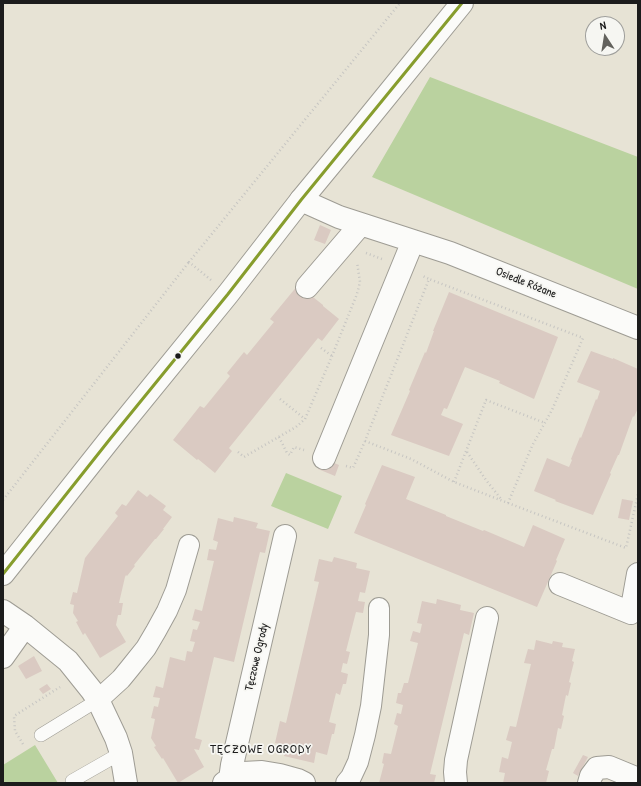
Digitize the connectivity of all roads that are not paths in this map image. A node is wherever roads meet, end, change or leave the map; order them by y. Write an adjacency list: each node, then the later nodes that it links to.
1 (462, 3): 2 (street)
2 (301, 200): 3 (street, Osiedle Różane); 10 (street)
3 (361, 224): 4 (street, Osiedle Różane); 5 (street)
4 (413, 241): 6 (street, Osiedle Różane); 7 (street)
5 (307, 287)
6 (638, 328)
7 (324, 458)
8 (285, 536): 23 (street, Tęczowe Ogrody)
9 (189, 545): 18 (street)
10 (3, 574)
11 (638, 574): 12 (street)
12 (560, 584)
13 (378, 608): 26 (street)
14 (3, 611): 16 (street)
15 (487, 618): 27 (street)
16 (25, 626): 17 (street); 18 (street)
17 (3, 657)
18 (98, 700): 19 (lane); 20 (street)
19 (42, 735)
20 (121, 753): 22 (lane); 24 (street)
21 (638, 779): 28 (street)
22 (72, 781)
23 (227, 781): 25 (street, Tęczowe Ogrody)
24 (126, 783)
25 (304, 783)
26 (346, 783)
27 (456, 783)
28 (589, 783)

